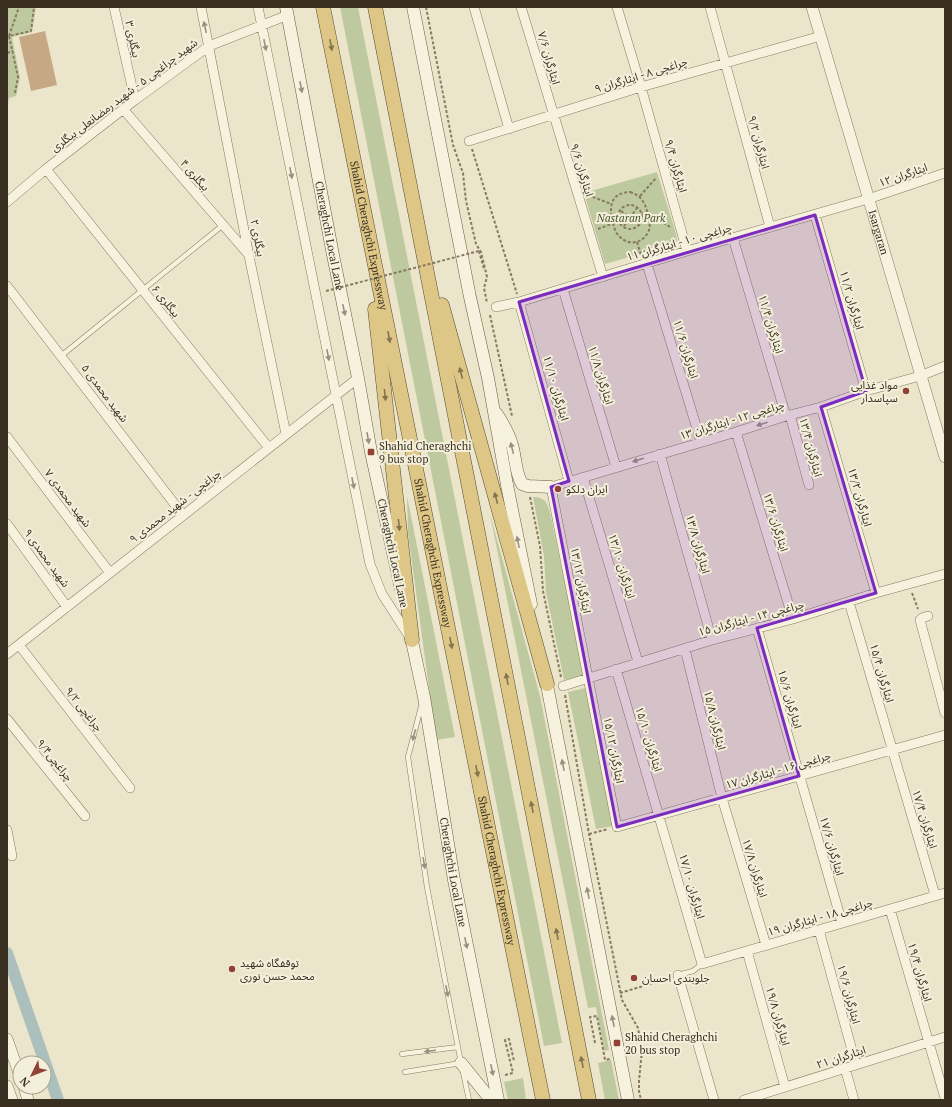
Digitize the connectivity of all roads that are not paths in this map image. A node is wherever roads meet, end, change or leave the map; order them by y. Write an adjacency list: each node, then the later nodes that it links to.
1 (114, 7): 18 (street, بیگلری ۳)
2 (201, 7): 15 (street, بیگلری ۲, one-way to 2)
3 (258, 7): 13 (street)
4 (323, 7): 29 (highway, Shahid Cheraghchi Expressway, one-way to 29)
5 (375, 7): 25 (highway)
6 (414, 7): 48 (main road)
7 (474, 7): 21 (street)
8 (521, 7): 20 (street, ایثارگران ۷/۶)
9 (617, 7): 17 (street, ایثارگران ۹/۴)
10 (710, 7): 16 (street, ایثارگران ۹/۲)
11 (812, 7): 14 (street, Isargaran)
12 (287, 11): 13 (street, شهید چراغچی ۵ - شهید رمضانعلی بیگلری); 45 (main road, Cheraghchi Local Lane, one-way to 45)
13 (262, 26): 15 (street, شهید چراغچی ۵ - شهید رمضانعلی بیگلری); 47 (street, one-way to 47)
14 (821, 36): 16 (street, چراغچی ۸ - ایثارگران ۹); 26 (street, Isargaran)
15 (209, 46): 18 (street, شهید چراغچی ۵ - شهید رمضانعلی بیگلری); 34 (street, بیگلری ۲)
16 (725, 63): 17 (street, چراغچی ۸ - ایثارگران ۹); 31 (street, ایثارگران ۹/۲)
17 (641, 87): 20 (street, چراغچی ۸ - ایثارگران ۹); 33 (street, ایثارگران ۹/۴)
18 (134, 100): 19 (street, شهید چراغچی ۵ - شهید رمضانعلی بیگلری)
19 (123, 109): 23 (street, شهید چراغچی ۵ - شهید رمضانعلی بیگلری); 30 (street, بیگلری ۴)
20 (553, 116): 21 (street, چراغچی ۸ - ایثارگران ۹); 36 (street, ایثارگران ۹/۶)
21 (509, 129): 22 (street, چراغچی ۸ - ایثارگران ۹)
22 (469, 141)
23 (46, 169): 27 (street, شهید چراغچی ۵ - شهید رمضانعلی بیگلری); 39 (street, بیگلری ۶)
24 (945, 173): 26 (street, ایثارگران ۱۲)
25 (412, 196): 81 (highway, one-way to 25); 126 (highway, one-way to 25)
26 (868, 199): 28 (street, چراغچی ۱۰ - ایثارگران ۱۱); 44 (street, Isargaran)
27 (7, 202)
28 (815, 215): 31 (street, چراغچی ۱۰ - ایثارگران ۱۱); 46 (street, ایثارگران ۱۱/۲)
29 (365, 218): 73 (highway, one-way to 73); 105 (highway, Shahid Cheraghchi Expressway, one-way to 105)
30 (223, 225): 34 (street, بیگلری ۴); 39 (lane)
31 (770, 227): 32 (street, چراغچی ۱۰ - ایثارگران ۱۱)
32 (733, 238): 33 (street, چراغچی ۱۰ - ایثارگران ۱۱); 50 (street, ایثارگران ۱۱/۴)
33 (687, 251): 35 (street, چراغچی ۱۰ - ایثارگران ۱۱)
34 (250, 256): 52 (street, بیگلری ۲)
35 (647, 264): 36 (street, چراغچی ۱۰ - ایثارگران ۱۱); 54 (street, ایثارگران ۱۱/۶)
36 (603, 277): 38 (street, چراغچی ۱۰ - ایثارگران ۱۱)
37 (7, 286): 42 (street, شهید محمدی ۵)
38 (563, 289): 40 (street, چراغچی ۱۰ - ایثارگران ۱۱); 58 (street, ایثارگران ۱۱/۸)
39 (142, 290): 42 (lane); 55 (street, بیگلری ۶)
40 (519, 302): 41 (street, چراغچی ۱۰ - ایثارگران ۱۱); 60 (street, ایثارگران ۱۱/۱۰)
41 (493, 309)
42 (61, 356): 63 (street, شهید محمدی ۵)
43 (945, 366): 44 (street, چراغچی ۱۲ - ایثارگران ۱۳)
44 (920, 376): 46 (street, چراغچی ۱۲ - ایثارگران ۱۳); 57 (street, Isargaran)
45 (358, 378): 47 (street, ۹ چراغچی - شهید محمدی); 73 (main road, Cheraghchi Local Lane, one-way to 73)
46 (866, 391): 49 (street, چراغچی ۱۲ - ایثارگران ۱۳)
47 (336, 395): 52 (street, ۹ چراغچی - شهید محمدی); 73 (street, one-way to 73)
48 (493, 407): 62 (main road, one-way to 48); 81 (main road, one-way to 48)
49 (821, 407): 50 (street, چراغچی ۱۲ - ایثارگران ۱۳); 67 (street, ایثارگران ۱۳/۲)
50 (788, 416): 51 (street, چراغچی ۱۲ - ایثارگران ۱۳, one-way to 51); 61 (street, ایثارگران ۱۳/۴)
51 (736, 432): 54 (street, چراغچی ۱۲ - ایثارگران ۱۳); 71 (street, ایثارگران ۱۳/۶)
52 (286, 434): 55 (street, ۹ چراغچی - شهید محمدی)
53 (7, 437): 65 (street, شهید محمدی ۷)
54 (701, 442): 56 (street, چراغچی ۱۲ - ایثارگران ۱۳)
55 (269, 448): 63 (street, ۹ چراغچی - شهید محمدی)
56 (660, 454): 58 (street, چراغچی ۱۲ - ایثارگران ۱۳, one-way to 58); 74 (street, ایثارگران ۱۳/۸)
57 (945, 457)
58 (616, 467): 59 (street, چراغچی ۱۲ - ایثارگران ۱۳)
59 (583, 477): 60 (street, چراغچی ۱۲ - ایثارگران ۱۳); 78 (street, ایثارگران ۱۳/۱۰)
60 (569, 481): 62 (street, چراغچی ۱۲ - ایثارگران ۱۳)
61 (809, 484)
62 (551, 487): 80 (street, ایثارگران ۱۳/۱۲)
63 (183, 515): 65 (street, ۹ چراغچی - شهید محمدی)
64 (7, 524): 69 (street, شهید محمدی ۹)
65 (110, 573): 69 (street, ۹ چراغچی - شهید محمدی)
66 (945, 574): 67 (street, چراغچی ۱۴ - ایثارگران ۱۵)
67 (876, 593): 68 (street, چراغچی ۱۴ - ایثارگران ۱۵)
68 (849, 602): 71 (street, چراغچی ۱۴ - ایثارگران ۱۵); 87 (street, ایثارگران ۱۵/۴)
69 (67, 606): 75 (street, ۹ چراغچی - شهید محمدی)
70 (925, 617): 84 (street)
71 (793, 619): 72 (street, چراغچی ۱۴ - ایثارگران ۱۵)
72 (757, 628): 74 (street, چراغچی ۱۴ - ایثارگران ۱۵); 88 (street, ایثارگران ۱۵/۶)
73 (412, 640): 83 (main road, Cheraghchi Local Lane)
74 (712, 640): 76 (street, چراغچی ۱۴ - ایثارگران ۱۵)
75 (19, 644): 77 (street, ۹ چراغچی - شهید محمدی); 89 (street, ۹/۲ چراغچی)
76 (685, 649): 78 (street, چراغچی ۱۴ - ایثارگران ۱۵); 90 (street, ایثارگران ۱۵/۸)
77 (7, 654)
78 (638, 662): 79 (street, چراغچی ۱۴ - ایثارگران ۱۵)
79 (616, 669): 80 (street, چراغچی ۱۴ - ایثارگران ۱۵); 91 (street, ایثارگران ۱۵/۱۰)
80 (588, 678): 82 (street, چراغچی ۱۴ - ایثارگران ۱۵); 93 (street, ایثارگران ۱۵/۱۲)
81 (547, 684): 127 (main road, one-way to 81)
82 (563, 686)
83 (424, 697): 109 (lane, one-way to 109); 123 (main road, Cheraghchi Local Lane, one-way to 123)
84 (945, 713)
85 (7, 719): 92 (street, ۹/۴چراغچی)
86 (945, 735): 87 (street, چراغچی ۱۶ - ایثارگران ۱۷)
87 (892, 750): 88 (street, چراغچی ۱۶ - ایثارگران ۱۷); 97 (street, ایثارگران ۱۷/۴)
88 (799, 776): 90 (street, چراغچی ۱۶ - ایثارگران ۱۷); 99 (street, ایثارگران ۱۷/۶)
89 (130, 788)
90 (722, 798): 91 (street, چراغچی ۱۶ - ایثارگران ۱۷); 101 (street, ایثارگران ۱۷/۸)
91 (659, 815): 93 (street, چراغچی ۱۶ - ایثارگران ۱۷); 103 (street, ایثارگران ۱۷/۱۰)
92 (84, 816)
93 (617, 827)
94 (7, 830): 95 (street)
95 (12, 856)
96 (945, 893): 97 (street, چراغچی ۱۸ - ایثارگران ۱۹)
97 (935, 896): 98 (street, چراغچی ۱۸ - ایثارگران ۱۹)
98 (890, 909): 99 (street, چراغچی ۱۸ - ایثارگران ۱۹); 108 (street, ایثارگران ۱۹/۴)
99 (842, 923): 100 (street, چراغچی ۱۸ - ایثارگران ۱۹)
100 (819, 930): 101 (street, چراغچی ۱۸ - ایثارگران ۱۹); 113 (street, ایثارگران ۱۹/۶)
101 (766, 945): 102 (street, چراغچی ۱۸ - ایثارگران ۱۹)
102 (747, 951): 103 (street, چراغچی ۱۸ - ایثارگران ۱۹); 117 (street, ایثارگران ۱۹/۸)
103 (702, 964): 104 (lane)
104 (678, 975): 128 (street)
105 (530, 1033): 124 (highway); 125 (highway, Shahid Cheraghchi Expressway)
106 (945, 1037): 108 (street, ایثارگران ۲۱)
107 (7, 1039): 111 (street)
108 (928, 1042): 113 (street, ایثارگران ۲۱); 119 (street, ایثارگران ۱۹/۴)
109 (458, 1047): 110 (lane, one-way to 110); 112 (lane)
110 (402, 1054)
111 (13, 1055)
112 (462, 1063): 115 (lane); 121 (lane); 122 (main road)
113 (856, 1065): 114 (street, ایثارگران ۲۱)
114 (845, 1068): 117 (street, ایثارگران ۲۱); 130 (street)
115 (405, 1072)
116 (7, 1086): 120 (street)
117 (786, 1087): 118 (street, ایثارگران ۲۱)
118 (767, 1097): 129 (street, ایثارگران ۲۱)
119 (945, 1098)
120 (12, 1100)
121 (469, 1100)
122 (491, 1100)
123 (498, 1100)
124 (536, 1100)
125 (543, 1100)
126 (589, 1100)
127 (628, 1100)
128 (714, 1100)
129 (744, 1100)
130 (854, 1100)

